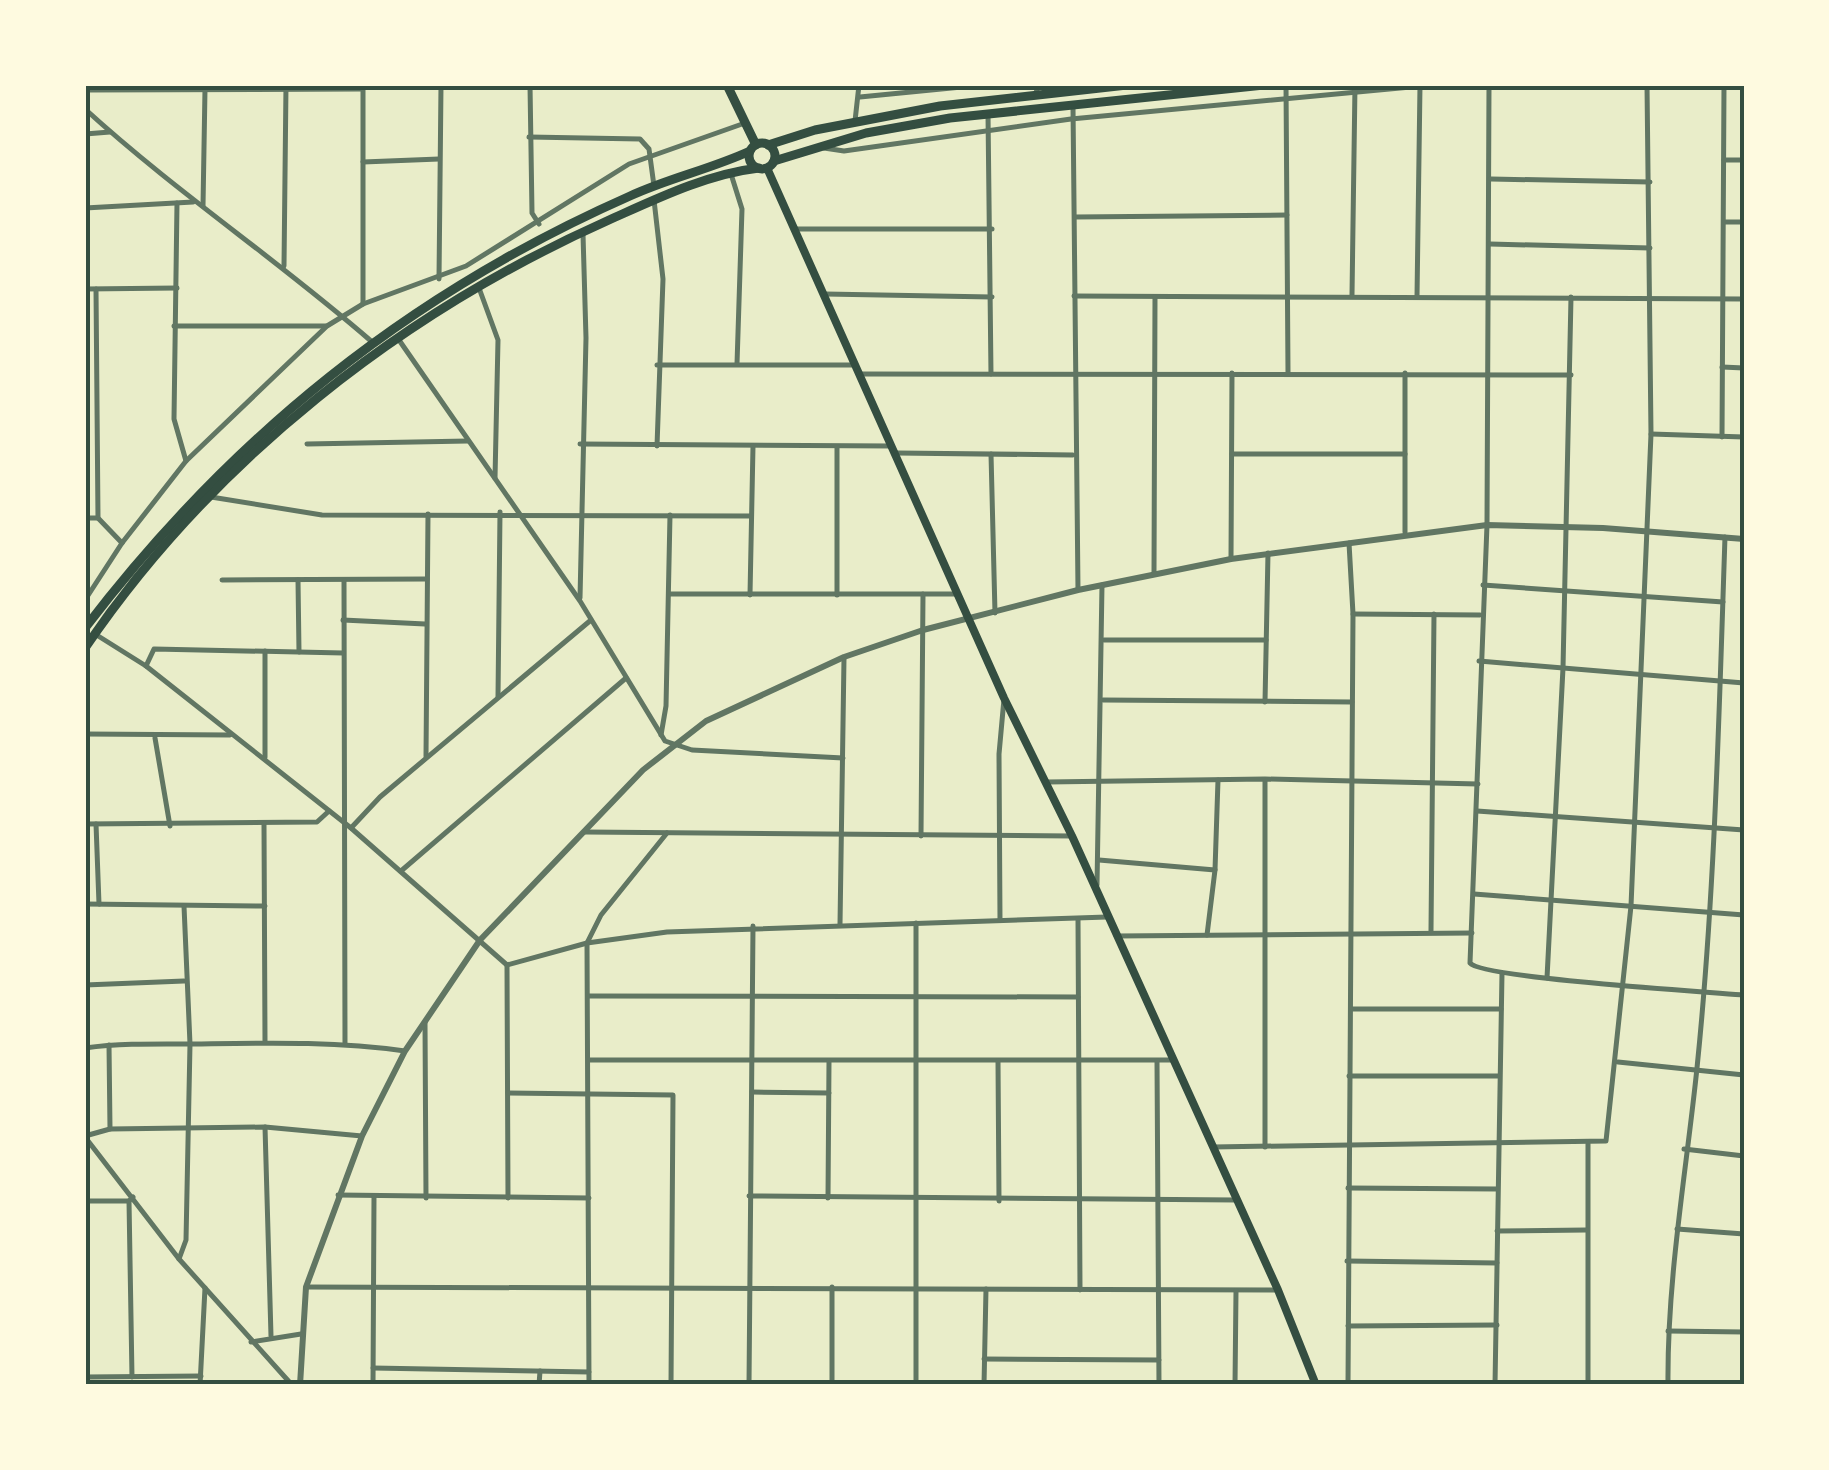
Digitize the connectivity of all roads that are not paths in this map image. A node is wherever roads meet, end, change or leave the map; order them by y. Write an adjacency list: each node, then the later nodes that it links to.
1 (442, 85): 37 (street)
2 (530, 85): 32 (street)
3 (726, 85): 28 (main road)
4 (859, 85): 21 (street)
5 (982, 85): 21 (street)
6 (1125, 85): 19 (main road)
7 (1264, 85): 23 (main road)
8 (1286, 85): 22 (street)
9 (1355, 85): 20 (street)
10 (1432, 85): 15 (street)
11 (1490, 85): 43 (street)
12 (1647, 85): 44 (street)
13 (1724, 85): 38 (street)
14 (286, 86): 16 (street); 18 (street); 60 (street)
15 (1420, 86): 20 (street); 72 (street)
16 (364, 87): 40 (street)
17 (85, 90): 18 (street)
18 (205, 90): 48 (street)
19 (1037, 90): 27 (main road)
20 (1354, 94): 22 (street); 67 (street)
21 (860, 97): 27 (street)
22 (1286, 99): 26 (street); 50 (street)
23 (1073, 104): 25 (main road); 26 (street)
24 (85, 109): 30 (street)
25 (988, 114): 29 (street); 34 (main road)
26 (1072, 120): 29 (street); 51 (street)
27 (854, 122): 33 (main road)
28 (746, 123): 35 (main road); 36 (street)
29 (989, 130): 34 (street); 56 (street)
30 (110, 132): 31 (street); 48 (street)
31 (85, 134)
32 (529, 138): 36 (street); 54 (street)
33 (768, 144): 35 (main road); 41 (main road)
34 (817, 147): 41 (main road)
35 (753, 148): 41 (main road); 45 (main road)
36 (650, 155): 45 (street); 54 (street)
37 (439, 159): 40 (street); 62 (street)
38 (1724, 160): 39 (street); 52 (street)
39 (1744, 160)
40 (363, 162): 78 (street)
41 (767, 166): 42 (main road); 55 (main road)
42 (730, 172): 46 (main road); 84 (street)
43 (1491, 179): 44 (street); 58 (street)
44 (1650, 182): 59 (street)
45 (654, 186): 61 (main road)
46 (654, 200): 57 (main road); 85 (street)
47 (177, 204): 48 (street); 49 (street); 63 (street)
48 (200, 205): 60 (street)
49 (85, 208)
50 (1287, 215): 51 (street); 70 (street)
51 (1075, 218): 68 (street)
52 (1724, 222): 53 (street); 76 (street)
53 (1744, 222)
54 (538, 224): 61 (street)
55 (794, 229): 56 (street); 66 (main road)
56 (992, 230): 71 (street)
57 (583, 232): 61 (main road); 103 (street)
58 (1490, 244): 59 (street); 75 (street)
59 (1650, 248): 74 (street)
60 (284, 266): 79 (street)
61 (472, 276): 62 (street); 82 (main road); 83 (main road); 114 (street)
62 (439, 279): 78 (street)
63 (177, 288): 65 (street); 80 (street)
64 (85, 289): 65 (street)
65 (96, 289): 101 (street)
66 (826, 294): 71 (street); 88 (main road)
67 (1352, 295): 70 (street); 72 (street)
68 (1074, 296): 69 (street); 95 (street)
69 (1155, 296): 70 (street); 92 (street)
70 (1285, 296): 93 (street)
71 (992, 297): 91 (street)
72 (1417, 297): 75 (street)
73 (1572, 297): 74 (street); 75 (street); 96 (street)
74 (1652, 297): 76 (street); 97 (street)
75 (1489, 298): 94 (street)
76 (1722, 299): 77 (street); 86 (street)
77 (1744, 299)
78 (363, 304): 79 (street)
79 (342, 316): 81 (street); 83 (street)
80 (174, 326): 81 (street); 113 (street)
81 (327, 326): 113 (street)
82 (397, 337): 100 (street); 115 (main road)
83 (371, 342): 161 (main road)
84 (737, 364): 85 (street); 88 (street)
85 (657, 365): 105 (street)
86 (1722, 367): 87 (street); 98 (street)
87 (1744, 368)
88 (859, 369): 91 (street); 108 (main road)
89 (1232, 373): 92 (street); 93 (street); 110 (street)
90 (1404, 373): 93 (street); 94 (street); 111 (street)
91 (991, 374): 95 (street)
92 (1152, 374): 95 (street); 134 (street)
93 (1288, 374)
94 (1489, 374): 96 (street); 124 (street)
95 (1073, 375): 112 (street)
96 (1571, 375): 125 (street)
97 (1651, 434): 98 (street); 126 (street)
98 (1722, 437): 99 (street)
99 (1744, 437)
100 (470, 441): 102 (street); 114 (street)
101 (95, 444): 104 (street); 123 (street)
102 (306, 444)
103 (580, 444): 105 (street); 119 (street)
104 (85, 445)
105 (657, 446): 106 (street)
106 (752, 446): 107 (street); 121 (street)
107 (837, 446): 108 (street); 147 (street)
108 (896, 450): 109 (street); 145 (main road)
109 (991, 454): 112 (street); 152 (street)
110 (1232, 454): 111 (street); 133 (street)
111 (1405, 454): 127 (street)
112 (1073, 455): 141 (street)
113 (186, 461): 131 (street)
114 (495, 478): 117 (street)
115 (209, 497): 118 (street); 161 (main road)
116 (500, 512): 117 (street); 118 (street); 176 (street)
117 (520, 512): 119 (street); 150 (street)
118 (428, 514): 135 (street)
119 (580, 514): 120 (street); 150 (street)
120 (670, 515): 121 (street); 143 (street)
121 (752, 516): 146 (street)
122 (85, 518): 123 (street)
123 (98, 518): 131 (street)
124 (1486, 525): 125 (street); 127 (street); 140 (street)
125 (1568, 526): 126 (street); 142 (street)
126 (1648, 531): 128 (street); 148 (street)
127 (1405, 532): 130 (street)
128 (1725, 537): 129 (street); 151 (street)
129 (1744, 539)
130 (1349, 540): 132 (street); 153 (street)
131 (122, 543): 149 (street)
132 (1268, 553): 133 (street); 163 (street)
133 (1231, 559): 134 (street)
134 (1154, 574): 139 (street)
135 (427, 579): 138 (street); 159 (street)
136 (222, 580): 137 (street)
137 (298, 580): 138 (street); 166 (street)
138 (344, 581): 157 (street)
139 (1102, 584): 141 (street); 162 (street)
140 (1483, 584): 142 (street); 155 (street)
141 (1078, 590): 152 (street)
142 (1566, 590): 148 (street); 171 (street)
143 (670, 594): 146 (street); 183 (street)
144 (923, 594): 145 (street); 147 (street); 160 (street)
145 (958, 594): 156 (main road)
146 (750, 595): 147 (street)
147 (837, 595)
148 (1644, 597): 151 (street); 172 (street)
149 (85, 600)
150 (580, 601): 158 (street)
151 (1723, 602): 174 (street)
152 (994, 613): 156 (street)
153 (1353, 614): 154 (street); 180 (street)
154 (1434, 614): 155 (street); 194 (street)
155 (1481, 614): 169 (street)
156 (969, 619): 160 (street); 177 (main road)
157 (342, 620): 159 (street); 167 (street)
158 (591, 620): 173 (street); 176 (street)
159 (426, 624): 187 (street)
160 (923, 630): 168 (street); 211 (street)
161 (90, 631): 164 (main road); 170 (street)
162 (1104, 640): 163 (street); 178 (street)
163 (1266, 640): 179 (street)
164 (85, 648)
165 (265, 651): 166 (street); 170 (street); 186 (street)
166 (299, 652): 167 (street)
167 (343, 653): 199 (street)
168 (844, 657): 185 (street); 188 (street)
169 (1479, 661): 171 (street); 195 (street)
170 (146, 666): 182 (street)
171 (1563, 668): 172 (street); 198 (street)
172 (1640, 675): 174 (street); 203 (street)
173 (626, 678): 183 (street); 216 (street)
174 (1720, 681): 175 (street); 206 (street)
175 (1744, 683)
176 (498, 697): 187 (street)
177 (1004, 698): 193 (main road); 213 (street)
178 (1102, 700): 179 (street); 189 (street)
179 (1265, 702): 180 (street)
180 (1352, 702): 192 (street)
181 (85, 734): 184 (street)
182 (233, 735): 184 (street); 186 (street)
183 (661, 735): 185 (street)
184 (155, 738): 204 (street)
185 (671, 745): 188 (street); 208 (street)
186 (265, 758): 196 (street)
187 (426, 758): 205 (street)
188 (843, 758): 210 (street)
189 (1100, 778): 191 (street); 193 (street); 214 (street)
190 (1265, 779): 191 (street); 192 (street); 237 (street)
191 (1218, 780): 215 (street)
192 (1352, 781): 194 (street); 234 (street)
193 (1046, 782): 212 (main road)
194 (1435, 783): 195 (street); 233 (street)
195 (1478, 784): 197 (street)
196 (329, 810): 199 (street); 202 (street)
197 (1477, 811): 198 (street); 218 (street)
198 (1558, 816): 203 (street); 219 (street)
199 (344, 822): 205 (street); 257 (street)
200 (85, 824): 201 (street)
201 (96, 824): 204 (street); 221 (street)
202 (264, 824): 204 (street); 223 (street)
203 (1636, 824): 206 (street); 224 (street)
204 (170, 826)
205 (351, 828): 216 (street)
206 (1712, 829): 207 (street); 225 (street)
207 (1744, 830)
208 (580, 832): 209 (street); 239 (street)
209 (667, 833): 210 (street); 240 (street)
210 (842, 834): 211 (street); 231 (street)
211 (921, 836): 213 (street)
212 (1072, 836): 213 (street); 217 (main road)
213 (999, 837): 229 (street)
214 (1099, 860): 215 (street); 217 (street)
215 (1215, 870): 236 (street)
216 (401, 871): 239 (street)
217 (1096, 893): 227 (main road)
218 (1474, 894): 219 (street); 235 (street)
219 (1552, 900): 224 (street); 243 (street)
220 (85, 904): 221 (street)
221 (99, 904): 222 (street)
222 (184, 906): 223 (street); 244 (street)
223 (265, 906): 256 (street)
224 (1631, 906): 225 (street); 245 (street)
225 (1708, 912): 226 (street); 247 (street)
226 (1744, 915)
227 (1106, 917): 228 (street); 238 (main road)
228 (1078, 919): 229 (street); 252 (street)
229 (1000, 920): 230 (street)
230 (916, 922): 231 (street); 251 (street)
231 (840, 924): 232 (street)
232 (753, 926): 240 (street); 248 (street)
233 (1431, 931): 234 (street); 235 (street)
234 (1350, 933): 237 (street); 253 (street)
235 (1472, 933): 242 (street)
236 (1207, 935): 237 (street); 238 (street)
237 (1266, 935): 286 (street)
238 (1116, 936): 265 (main road)
239 (480, 940): 241 (street); 255 (street)
240 (587, 943): 241 (street); 250 (street)
241 (506, 965): 276 (street)
242 (1502, 972): 243 (street); 254 (street)
243 (1547, 978): 245 (street)
244 (184, 980): 246 (street); 258 (street)
245 (1624, 983): 247 (street); 270 (street)
246 (85, 986)
247 (1703, 991): 249 (street); 271 (street)
248 (752, 993): 250 (street); 251 (street); 262 (street)
249 (1744, 995)
250 (588, 996): 263 (street)
251 (916, 996): 252 (street); 266 (street)
252 (1078, 997): 269 (street)
253 (1351, 1009): 254 (street); 273 (street)
254 (1501, 1009): 274 (street)
255 (425, 1022): 261 (street); 296 (street)
256 (265, 1041): 257 (street); 258 (street)
257 (344, 1043): 261 (street)
258 (190, 1044): 259 (street); 281 (street)
259 (110, 1045): 260 (street); 280 (street)
260 (85, 1048)
261 (405, 1051): 283 (street)
262 (752, 1058): 263 (street); 264 (street); 275 (street)
263 (589, 1060): 277 (street)
264 (829, 1060): 266 (street); 278 (street)
265 (1172, 1060): 268 (street); 287 (main road)
266 (916, 1061): 267 (street); 301 (street)
267 (998, 1061): 269 (street); 304 (street)
268 (1157, 1061): 269 (street); 306 (street)
269 (1079, 1062): 305 (street)
270 (1617, 1062): 271 (street); 285 (street)
271 (1696, 1071): 272 (street); 289 (street)
272 (1744, 1075)
273 (1348, 1076): 274 (street); 288 (street)
274 (1498, 1076): 284 (street)
275 (751, 1092): 278 (street); 295 (street)
276 (508, 1093): 277 (street); 297 (street)
277 (589, 1093): 298 (street); 320 (street)
278 (829, 1093): 299 (street)
279 (265, 1127): 281 (street); 283 (street); 332 (street)
280 (110, 1128): 281 (street); 282 (street)
281 (188, 1128): 311 (street)
282 (85, 1136): 300 (street)
283 (362, 1136): 293 (street)
284 (1498, 1144): 285 (street); 288 (street); 292 (street)
285 (1588, 1144): 307 (street)
286 (1265, 1146): 287 (street); 288 (street)
287 (1213, 1147): 302 (main road)
288 (1348, 1147): 291 (street)
289 (1684, 1149): 290 (street); 308 (street)
290 (1744, 1156)
291 (1348, 1188): 292 (street); 312 (street)
292 (1498, 1189): 309 (street)
293 (338, 1195): 294 (street); 316 (street)
294 (374, 1196): 296 (street); 315 (street)
295 (749, 1196): 299 (street); 317 (street)
296 (426, 1198): 297 (street)
297 (508, 1198): 298 (street)
298 (589, 1198): 319 (street)
299 (828, 1198): 301 (street)
300 (131, 1199): 303 (street); 311 (street); 339 (street)
301 (916, 1200): 304 (street); 321 (street)
302 (1237, 1200): 306 (street); 325 (main road)
303 (85, 1201)
304 (999, 1201): 305 (street)
305 (1079, 1202): 306 (street); 323 (street)
306 (1158, 1202): 324 (street)
307 (1586, 1230): 309 (street); 357 (street)
308 (1676, 1230): 310 (street); 329 (street)
309 (1497, 1231): 313 (street)
310 (1744, 1234)
311 (179, 1259): 314 (street)
312 (1348, 1261): 313 (street); 328 (street)
313 (1497, 1263): 327 (street)
314 (205, 1285): 333 (street); 340 (street)
315 (374, 1286): 316 (street); 319 (street); 336 (street)
316 (306, 1287): 331 (street)
317 (749, 1287): 318 (street); 320 (street); 348 (street)
318 (832, 1287): 321 (street); 349 (street)
319 (590, 1288): 320 (street); 338 (street)
320 (671, 1288): 347 (street)
321 (917, 1288): 322 (street); 350 (street)
322 (986, 1288): 323 (street); 334 (street)
323 (1080, 1290): 324 (street)
324 (1160, 1290): 326 (street); 335 (street)
325 (1278, 1290): 326 (street); 354 (main road)
326 (1236, 1291): 353 (street)
327 (1497, 1325): 328 (street); 356 (street)
328 (1348, 1326): 355 (street)
329 (1668, 1331): 330 (street); 358 (street)
330 (1744, 1332)
331 (301, 1334): 332 (street); 343 (street)
332 (271, 1336): 333 (street)
333 (251, 1342): 343 (street)
334 (984, 1359): 335 (street); 351 (street)
335 (1159, 1360): 352 (street)
336 (373, 1368): 337 (street); 344 (street)
337 (540, 1371): 338 (street); 345 (street)
338 (589, 1372): 346 (street)
339 (132, 1376): 340 (street); 341 (street)
340 (200, 1376): 342 (street)
341 (85, 1377)
342 (200, 1385)
343 (296, 1385)
344 (373, 1385)
345 (540, 1385)
346 (589, 1385)
347 (671, 1385)
348 (749, 1385)
349 (832, 1385)
350 (916, 1385)
351 (984, 1385)
352 (1159, 1385)
353 (1234, 1385)
354 (1316, 1385)
355 (1348, 1385)
356 (1495, 1385)
357 (1588, 1385)
358 (1668, 1385)

